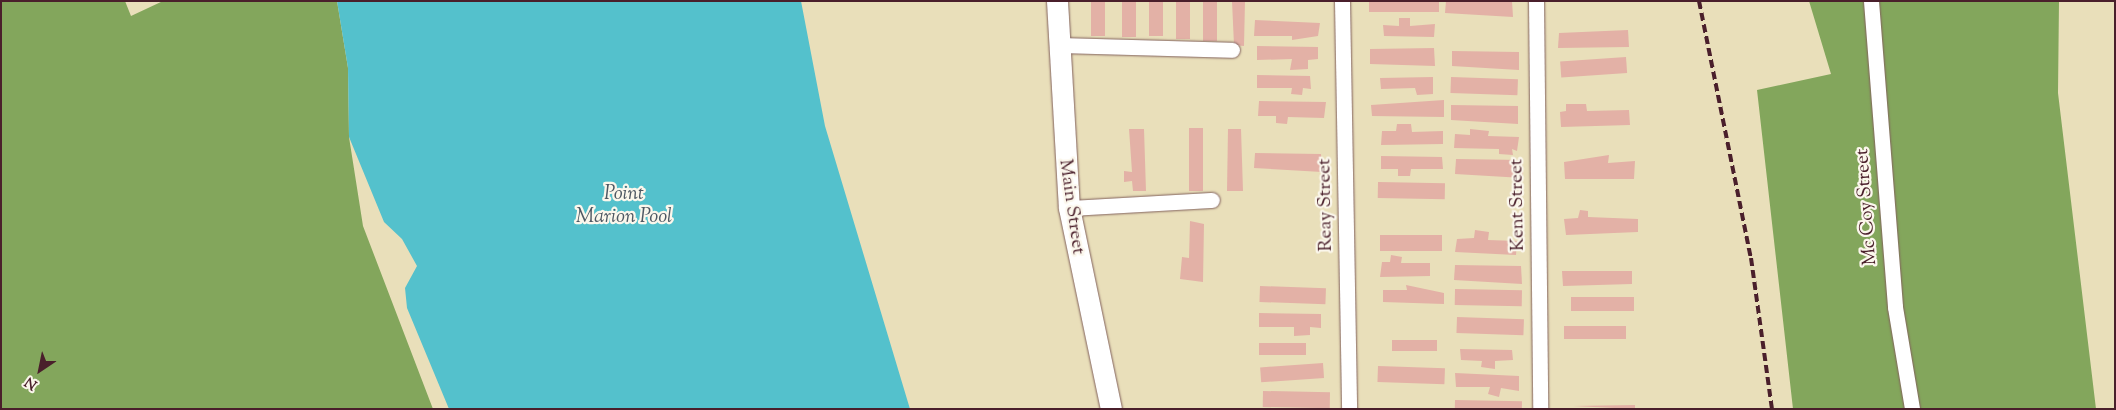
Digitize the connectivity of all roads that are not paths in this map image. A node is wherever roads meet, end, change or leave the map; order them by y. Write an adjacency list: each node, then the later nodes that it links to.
1 (1057, 1): 5 (main road, Main Street)
2 (1342, 1): 10 (street, Reay Street)
3 (1536, 1): 11 (street, Kent Street)
4 (1872, 1): 12 (street, Mc Coy Street)
5 (1058, 45): 6 (street); 8 (main road, Main Street)
6 (1232, 50)
7 (1212, 200): 8 (street)
8 (1070, 208): 9 (main road, Main Street)
9 (1110, 409)
10 (1349, 409)
11 (1540, 409)
12 (1912, 409)

